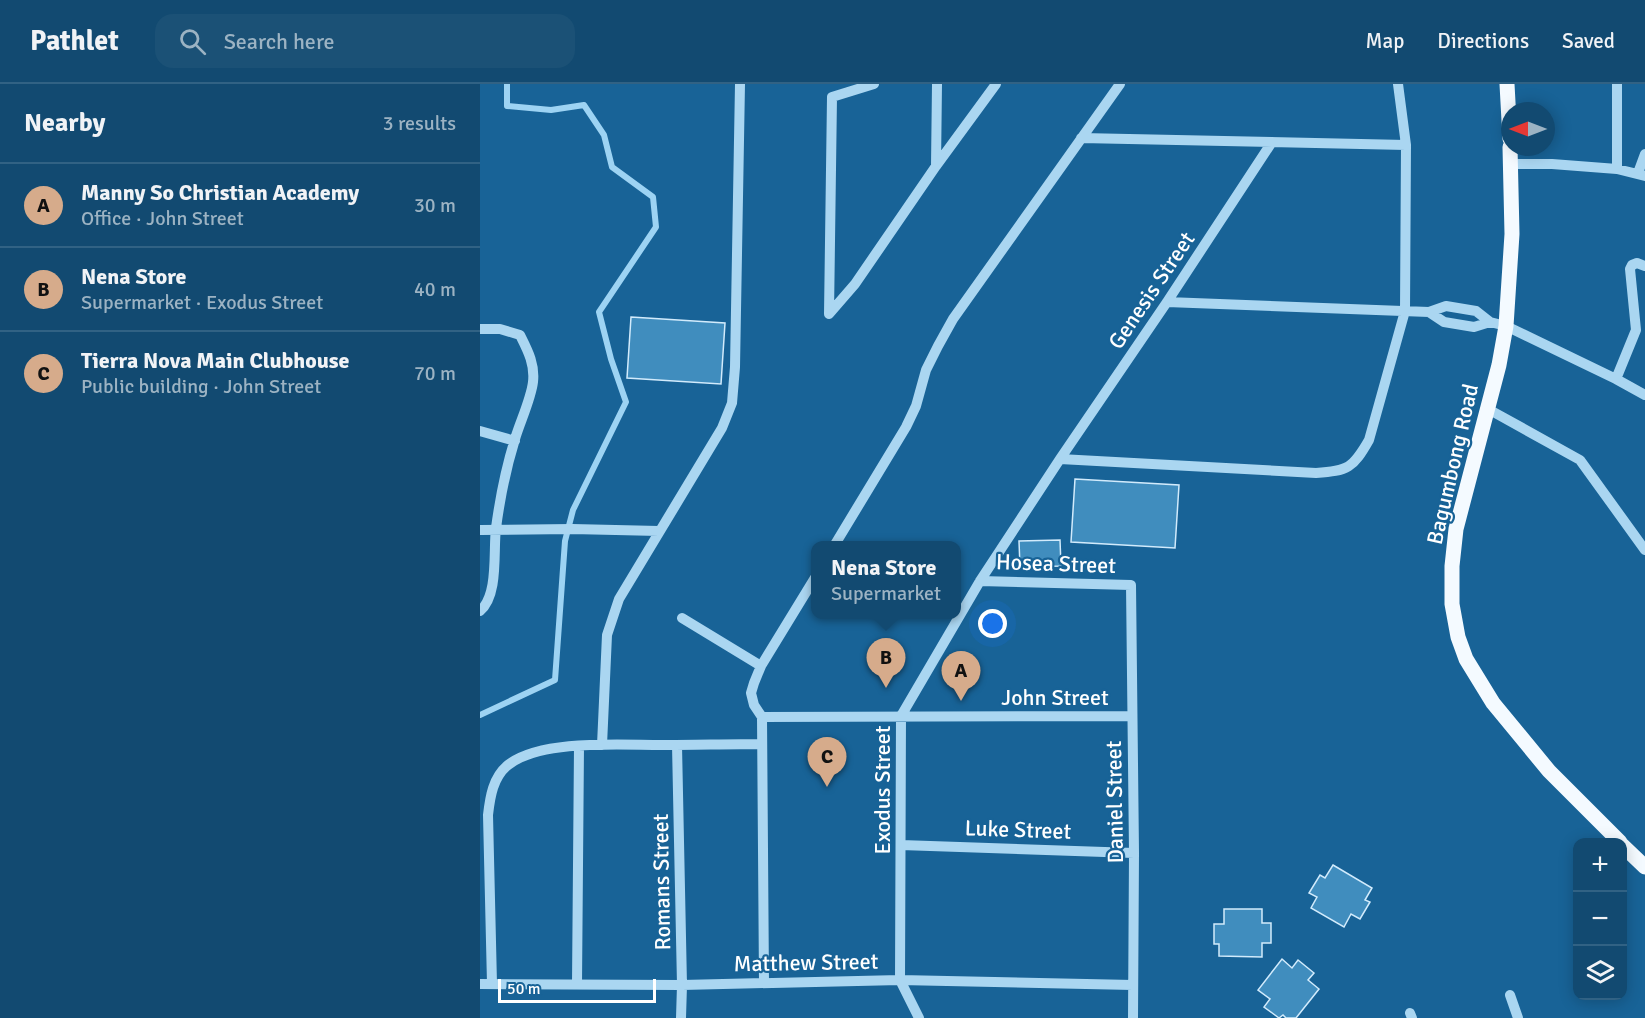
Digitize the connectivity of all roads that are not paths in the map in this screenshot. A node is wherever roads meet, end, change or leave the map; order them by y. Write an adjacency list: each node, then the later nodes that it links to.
1 (740, 84): 35 (street)
2 (874, 84): 16 (street)
3 (937, 84): 16 (street)
4 (996, 84): 16 (street)
5 (1120, 84): 10 (street)
6 (1398, 84): 12 (street)
7 (1507, 84): 9 (main road)
8 (1617, 84): 17 (street)
9 (1508, 102)
10 (1081, 138): 11 (street); 36 (street)
11 (1272, 142): 12 (street); 20 (street, Genesis Street)
12 (1406, 145): 21 (street)
13 (1645, 154): 18 (street)
14 (1511, 156): 15 (main road, Bagumbong Road)
15 (1511, 164): 17 (street); 24 (main road, Bagumbong Road)
16 (936, 166)
17 (1617, 169): 18 (street)
18 (1642, 174)
19 (1645, 266): 26 (street)
20 (1167, 302): 21 (street); 32 (street, Genesis Street)
21 (1405, 311): 22 (street); 32 (street)
22 (1429, 312): 23 (street); 23 (street)
23 (1490, 322): 24 (street)
24 (1506, 326): 27 (street); 29 (main road, Bagumbong Road)
25 (480, 329): 31 (street)
26 (1640, 332): 27 (street)
27 (1616, 379): 28 (street)
28 (1645, 395)
29 (1488, 409): 37 (street); 53 (main road, Bagumbong Road)
30 (480, 431): 31 (street)
31 (514, 441): 34 (street)
32 (1060, 459): 38 (street, Exodus Street)
33 (480, 530): 34 (street)
34 (496, 530): 35 (street); 41 (street)
35 (658, 531): 50 (street)
36 (837, 541)
37 (1645, 550)
38 (980, 580): 40 (street, Hosea Street); 42 (street, Exodus Street)
39 (811, 584): 45 (street)
40 (1131, 585): 47 (street, Daniel Street)
41 (480, 611)
42 (961, 613)
43 (682, 618): 45 (street)
44 (957, 619): 46 (street, Exodus Street)
45 (760, 666): 48 (street)
46 (901, 716): 47 (street, John Street); 48 (street, John Street); 54 (street, Exodus Street)
47 (1132, 716): 56 (street, Daniel Street)
48 (762, 717): 49 (street)
49 (762, 744): 51 (street); 59 (street)
50 (602, 745): 51 (street); 52 (street)
51 (677, 745): 61 (street, Romans Street)
52 (579, 746): 60 (street); 63 (street)
53 (1615, 838)
54 (901, 845): 56 (street, Luke Street); 58 (street, Exodus Street)
55 (1627, 850): 57 (main road, Bagumbong Road)
56 (1134, 853): 62 (street, Daniel Street)
57 (1645, 867)
58 (900, 980): 59 (street, Matthew Street); 62 (street, Matthew Street); 66 (street, Exodus Street)
59 (764, 983): 61 (street, Matthew Street)
60 (486, 984): 63 (street, Matthew Street)
61 (682, 984): 63 (street, Matthew Street); 65 (street, Romans Street)
62 (1133, 984): 67 (street, Daniel Street)
63 (578, 985)
64 (1510, 995): 68 (street)
65 (681, 1018)
66 (920, 1018)
67 (1133, 1018)
68 (1518, 1018)

